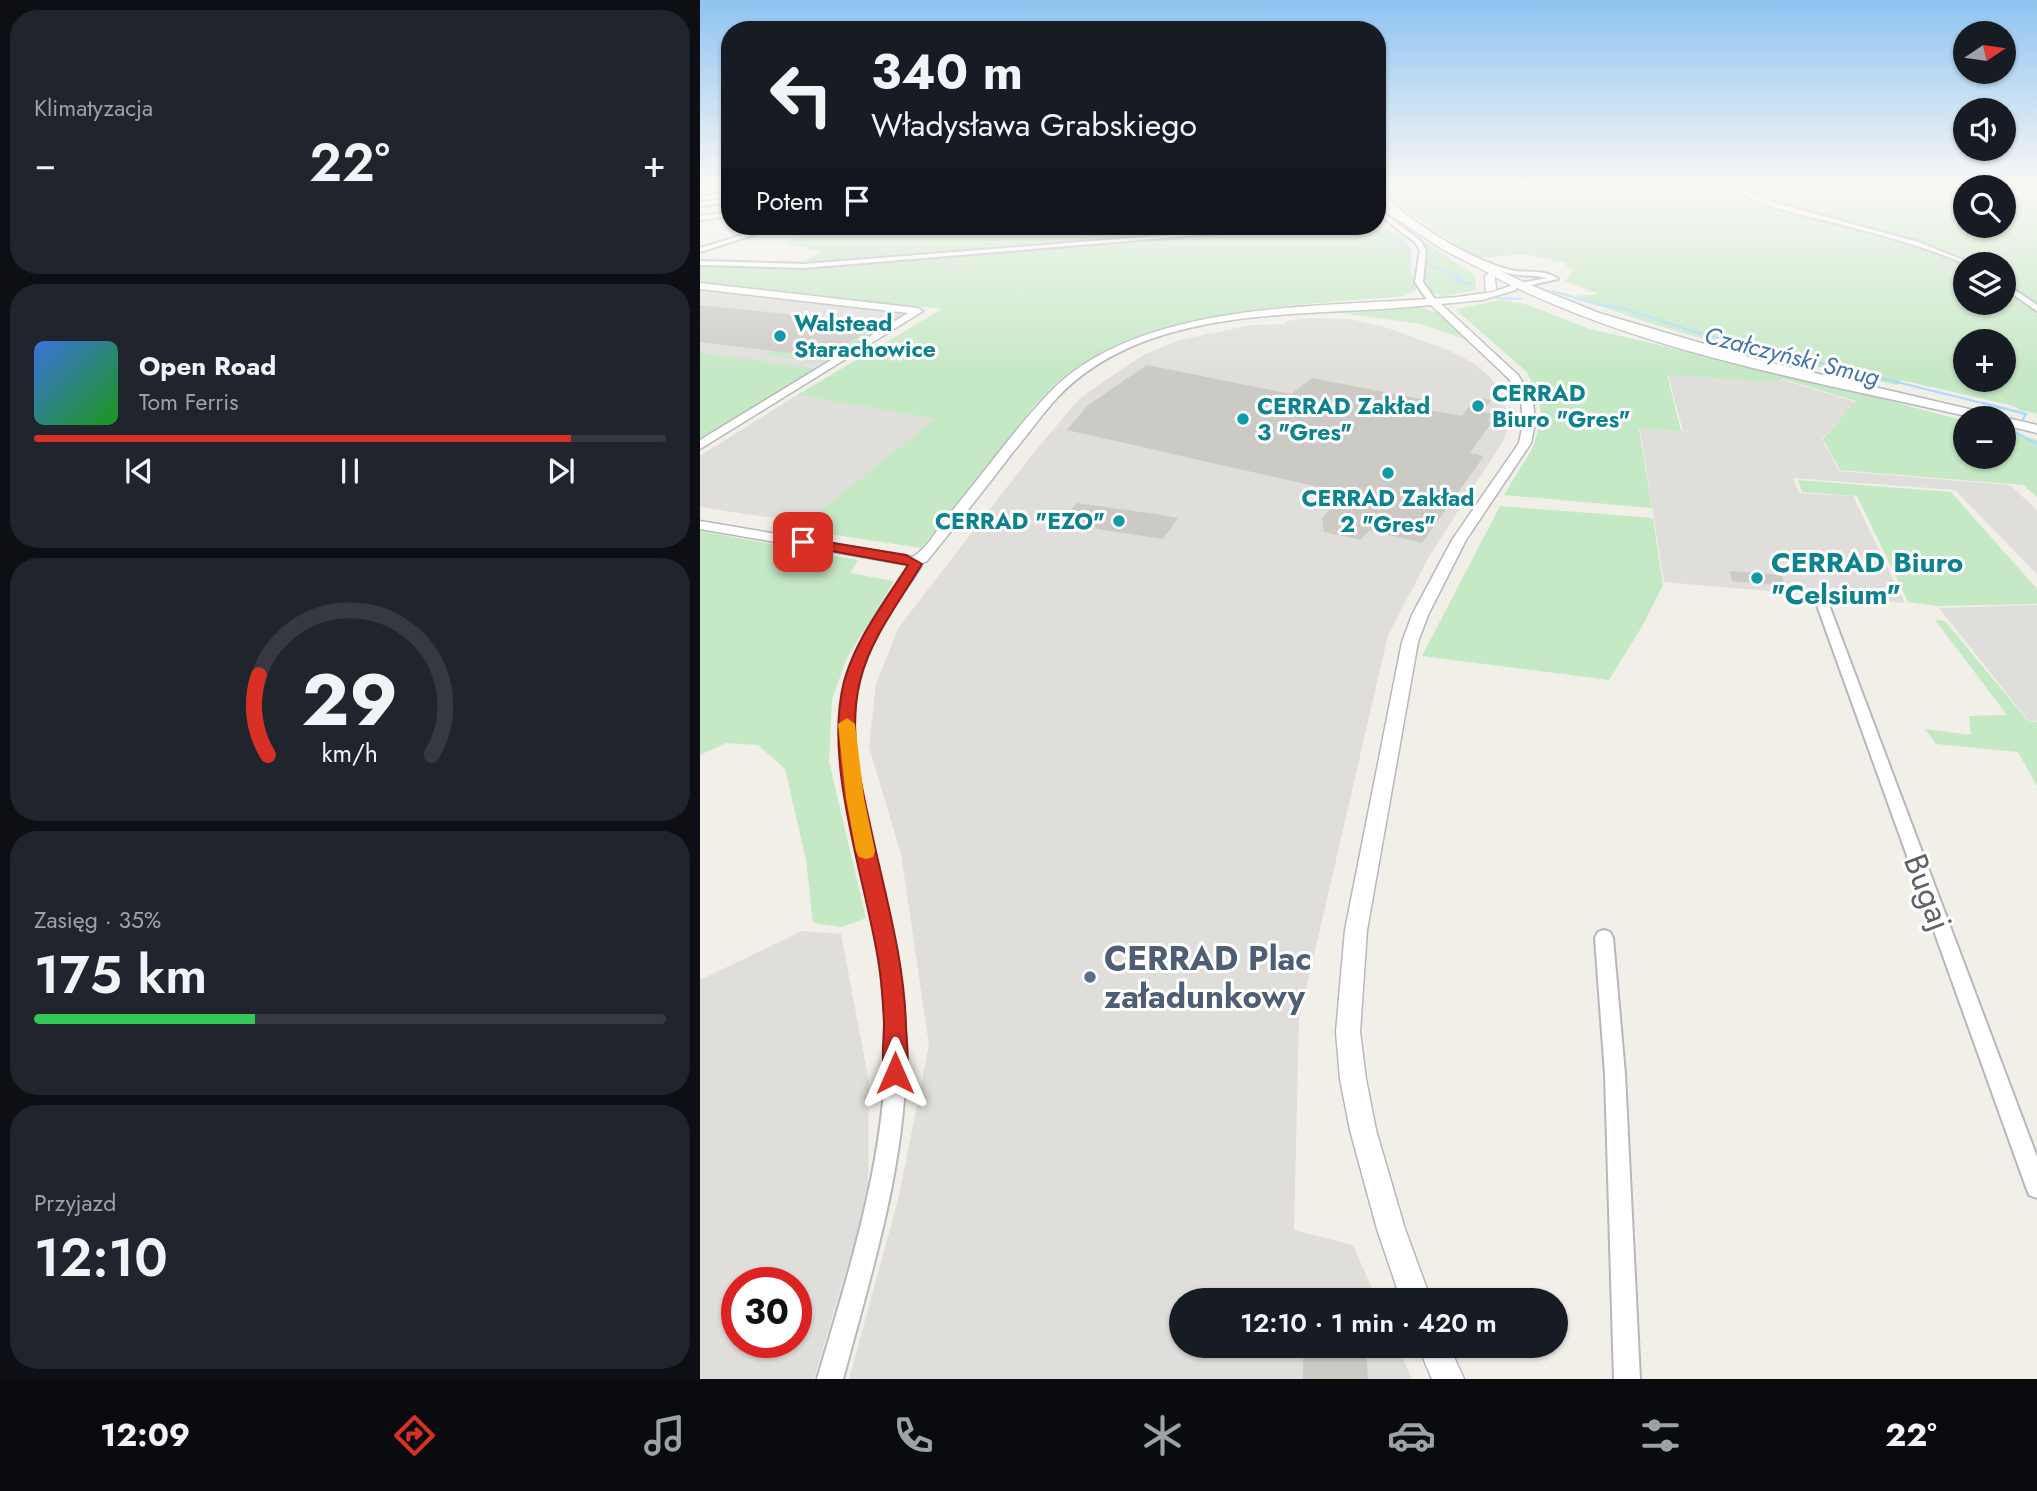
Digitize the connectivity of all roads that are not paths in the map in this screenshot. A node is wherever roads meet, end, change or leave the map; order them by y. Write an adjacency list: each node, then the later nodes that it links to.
1 (1036, 247): 8 (street)
2 (1421, 247): 15 (street)
3 (1444, 247): 10 (main road)
4 (1456, 247): 12 (street)
5 (1458, 247): 9 (main road)
6 (1927, 247): 7 (street)
7 (1953, 257)
8 (700, 263)
9 (1502, 275): 12 (main road); 12 (main road)
10 (1490, 276): 12 (main road); 13 (main road)
11 (700, 286): 20 (street)
12 (1529, 288): 13 (main road); 17 (main road)
13 (1494, 291): 15 (street)
14 (2016, 294): 16 (street)
15 (1433, 302): 22 (street); 26 (street)
16 (2037, 309)
17 (1953, 409)
18 (2016, 424): 19 (main road)
19 (2037, 429)
20 (700, 445)
21 (700, 525): 22 (street)
22 (915, 562): 28 (street)
23 (1820, 597): 25 (street, Bugaj)
24 (1604, 938): 30 (street)
25 (2037, 1187)
26 (1412, 1288)
27 (1438, 1358): 29 (street)
28 (830, 1379)
29 (1448, 1379)
30 (1627, 1379)

